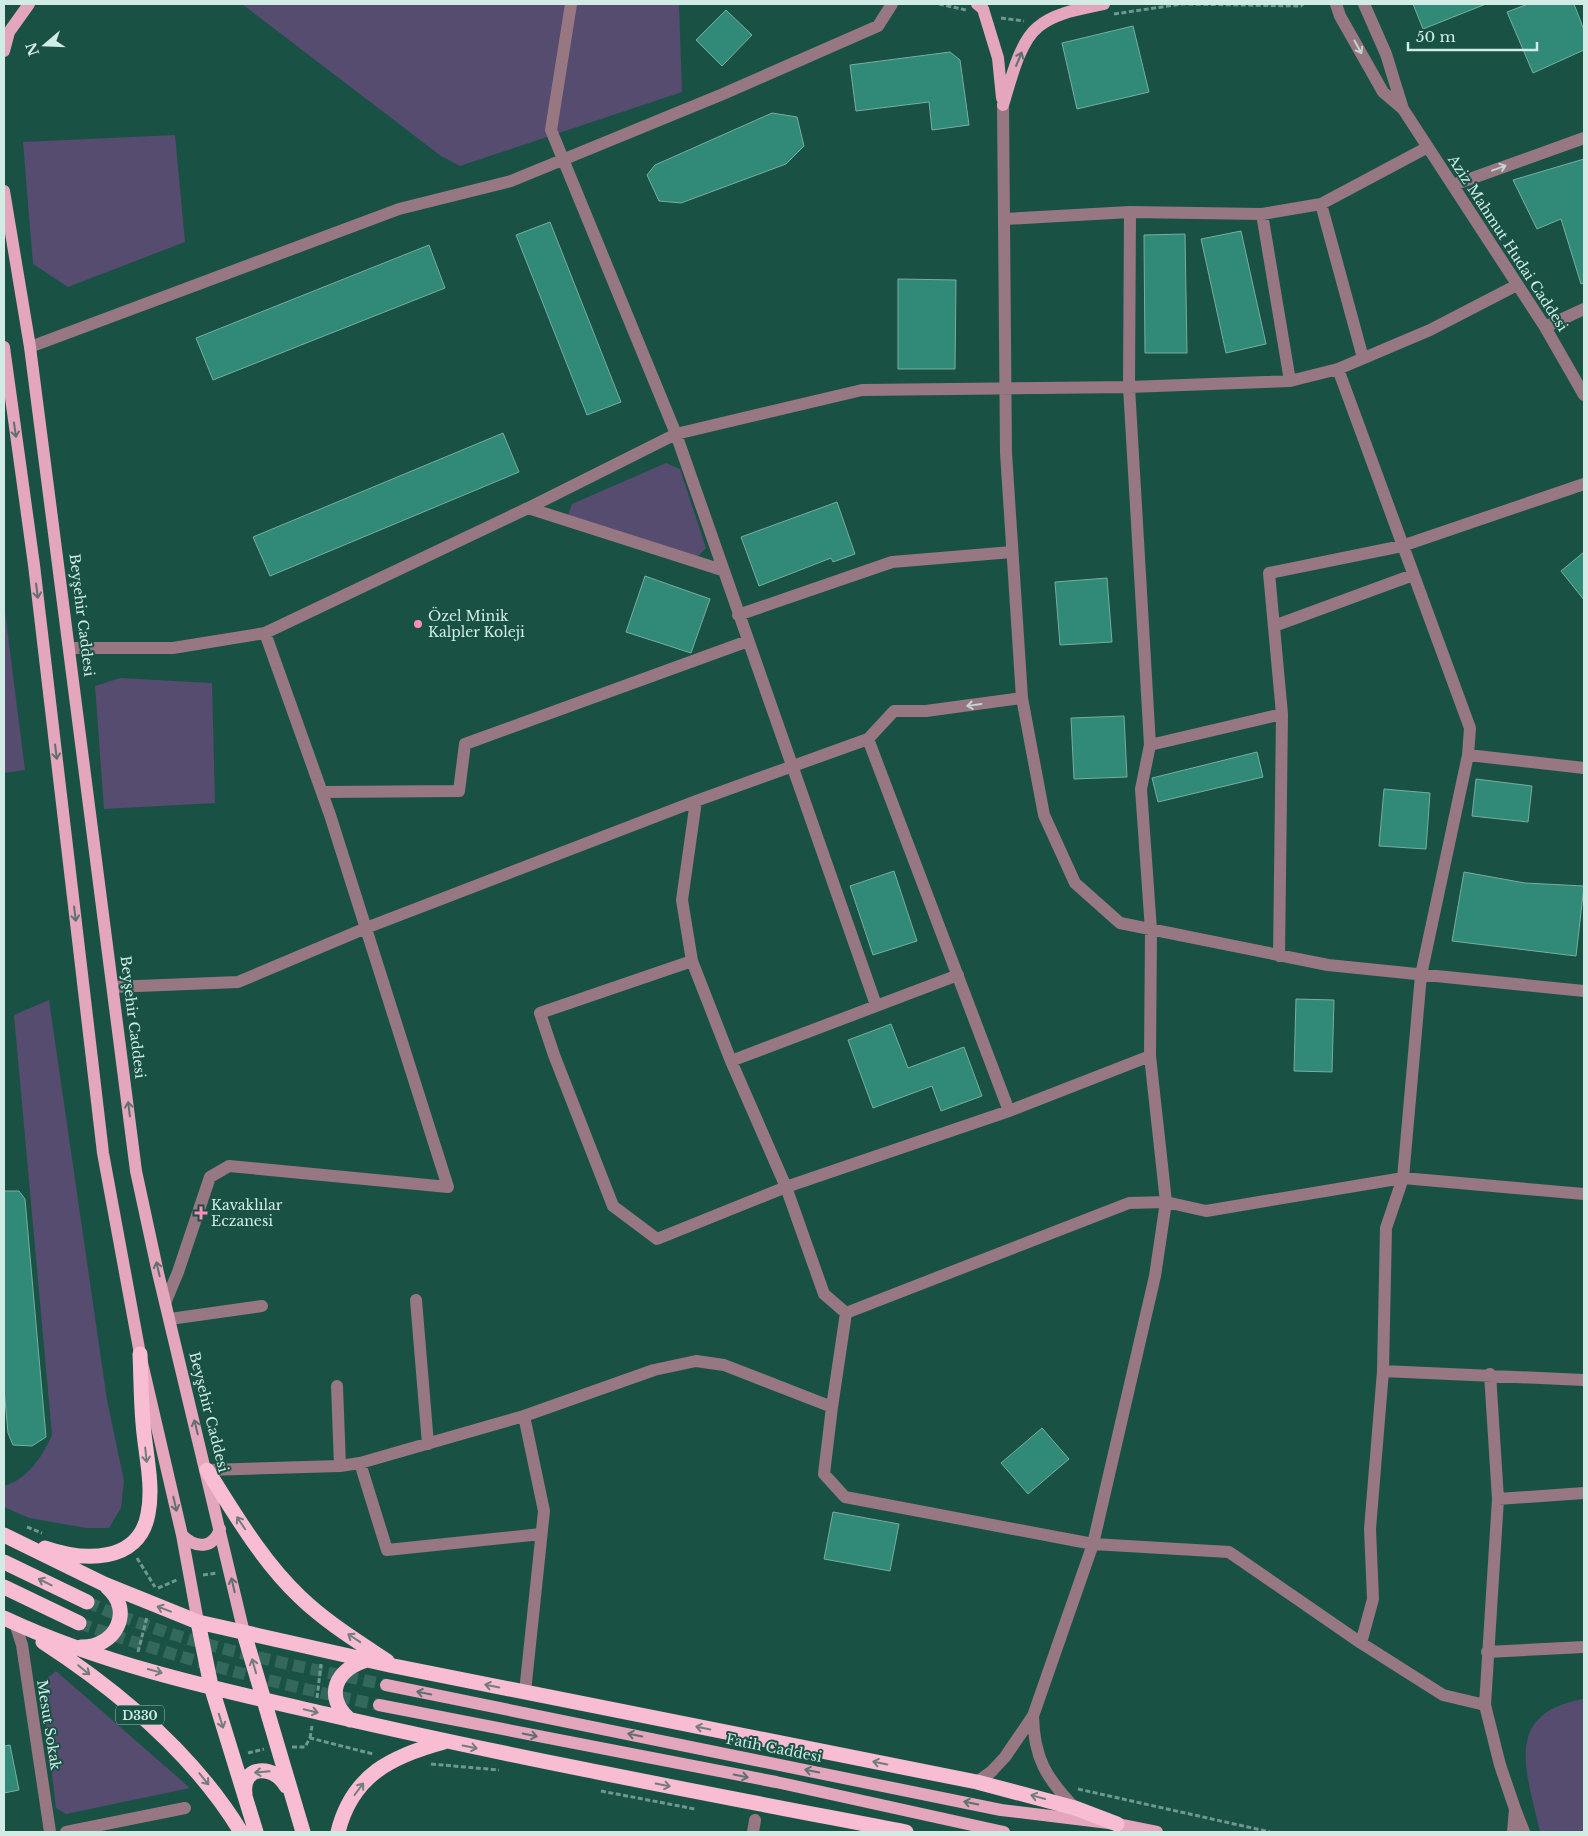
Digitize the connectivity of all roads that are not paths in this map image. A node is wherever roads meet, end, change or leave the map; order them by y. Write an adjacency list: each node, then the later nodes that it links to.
1 (29, 4): 8 (main road)
2 (571, 4): 13 (street)
3 (892, 4): 13 (street)
4 (1336, 4): 10 (street, Aziz Mahmut Hudai Caddesi, one-way to 10)
5 (1364, 4): 10 (street, Aziz Mahmut Hudai Caddesi)
6 (981, 9): 9 (main road)
7 (1106, 9): 9 (main road, one-way to 7)
8 (4, 51)
9 (1003, 105): 19 (street)
10 (1403, 109): 12 (street, Aziz Mahmut Hudai Caddesi)
11 (1584, 138): 14 (street, one-way to 11)
12 (1428, 147): 14 (street, Aziz Mahmut Hudai Caddesi); 16 (street)
13 (563, 158): 23 (street); 31 (street)
14 (1453, 185): 20 (street, Aziz Mahmut Hudai Caddesi)
15 (4, 191): 23 (main road, Beyşehir Caddesi)
16 (1321, 204): 18 (street); 25 (street)
17 (1130, 212): 18 (street); 19 (street); 28 (street)
18 (1262, 214): 27 (street)
19 (1005, 219): 29 (street)
20 (1517, 285): 22 (street, Aziz Mahmut Hudai Caddesi); 25 (street)
21 (1584, 310): 22 (street)
22 (1545, 327): 30 (street, Aziz Mahmut Hudai Caddesi)
23 (30, 347): 42 (main road, Beyşehir Caddesi)
24 (4, 354): 73 (main road, one-way to 73)
25 (1364, 358): 26 (street)
26 (1338, 369): 27 (street); 34 (street)
27 (1290, 381): 28 (street)
28 (1129, 387): 29 (street); 46 (street)
29 (1006, 388): 31 (street); 35 (street)
30 (1584, 395)
31 (676, 434): 33 (street); 36 (street)
32 (1584, 484): 34 (street)
33 (528, 508): 36 (street); 40 (street)
34 (1402, 546): 37 (street); 39 (street)
35 (1012, 552): 38 (street); 43 (street)
36 (722, 570): 38 (street)
37 (1413, 575): 39 (street); 47 (street)
38 (738, 615): 41 (street)
39 (1274, 626): 44 (street)
40 (265, 633): 42 (street); 50 (street)
41 (748, 641): 48 (street); 50 (street)
42 (70, 648): 58 (main road, Beyşehir Caddesi)
43 (1022, 698): 45 (street, one-way to 45); 53 (street)
44 (1282, 714): 46 (street); 54 (street)
45 (868, 739): 48 (street); 56 (street)
46 (1150, 744): 53 (street)
47 (1468, 755): 49 (street); 57 (street)
48 (792, 767): 51 (street); 60 (street)
49 (1584, 768)
50 (322, 792): 52 (street)
51 (696, 802): 52 (street); 55 (street)
52 (366, 928): 58 (street); 69 (street)
53 (1151, 930): 54 (street); 61 (street)
54 (1279, 956): 57 (street)
55 (692, 961): 62 (street); 65 (street)
56 (958, 975): 60 (street); 63 (street)
57 (1421, 975): 59 (street); 64 (street)
58 (113, 987): 69 (main road, Beyşehir Caddesi, one-way to 58)
59 (1584, 992)
60 (876, 1005): 62 (street)
61 (1150, 1056): 63 (street); 67 (street)
62 (731, 1061): 65 (street)
63 (1009, 1111): 65 (street)
64 (1403, 1178): 66 (street); 67 (street); 74 (street)
65 (786, 1187): 71 (street)
66 (1584, 1194)
67 (1166, 1202): 71 (street); 90 (street)
68 (416, 1300): 80 (street)
69 (166, 1301): 72 (main road, Beyşehir Caddesi)
70 (262, 1306): 72 (street)
71 (846, 1313): 78 (street)
72 (170, 1319): 83 (main road, Beyşehir Caddesi, one-way to 72)
73 (140, 1354): 87 (highway, one-way to 87); 89 (main road, one-way to 89)
74 (1383, 1371): 75 (street); 99 (street)
75 (1490, 1374): 76 (street); 85 (street)
76 (1584, 1380)
77 (337, 1386): 82 (street)
78 (832, 1407): 79 (street); 90 (street)
79 (524, 1416): 80 (street); 88 (street)
80 (428, 1444): 81 (street)
81 (360, 1463): 82 (street); 88 (street)
82 (340, 1466): 83 (street)
83 (207, 1470): 86 (main road, Beyşehir Caddesi); 104 (highway, one-way to 83)
84 (1584, 1493): 85 (street)
85 (1498, 1499): 102 (street)
86 (220, 1529): 89 (main road); 98 (main road, Beyşehir Caddesi, one-way to 86)
87 (4, 1534): 92 (highway)
88 (541, 1534): 107 (street)
89 (182, 1536): 96 (main road)
90 (1093, 1544): 99 (street); 111 (street)
91 (4, 1562): 94 (highway, one-way to 91)
92 (104, 1584): 96 (highway, one-way to 92); 100 (highway)
93 (4, 1587): 97 (highway)
94 (87, 1602)
95 (9, 1620): 100 (highway); 121 (street, Mesut Sokak); 123 (highway, D330, one-way to 123)
96 (198, 1622): 98 (highway); 106 (highway)
97 (79, 1623)
98 (244, 1632): 103 (highway); 108 (highway, Beyşehir Caddesi, one-way to 98)
99 (1361, 1643): 110 (street)
100 (74, 1647): 106 (highway, one-way to 106)
101 (1584, 1647): 102 (street)
102 (1487, 1652): 110 (street)
103 (368, 1660): 104 (highway); 112 (highway)
104 (394, 1666): 107 (highway, one-way to 104)
105 (386, 1685): 120 (main road, Fatih Caddesi, one-way to 105)
106 (211, 1686): 108 (highway); 116 (highway, one-way to 116)
107 (525, 1692): 114 (highway, one-way to 107)
108 (264, 1700): 112 (highway, one-way to 112); 115 (highway, Beyşehir Caddesi)
109 (379, 1705): 128 (main road, one-way to 128)
110 (1485, 1705): 119 (street)
111 (1033, 1716): 114 (street); 118 (street)
112 (350, 1720): 113 (highway)
113 (446, 1742): 126 (highway, one-way to 113); 127 (highway, one-way to 127)
114 (977, 1782): 118 (highway, one-way to 114)
115 (291, 1794): 116 (highway, one-way to 116); 125 (highway, Beyşehir Caddesi)
116 (246, 1801): 124 (highway)
117 (185, 1808): 122 (street)
118 (1075, 1808): 120 (highway)
119 (1515, 1809): 130 (street); 131 (street)
120 (1118, 1824): 129 (main road, Fatih Caddesi)
121 (50, 1832)
122 (66, 1832)
123 (241, 1832)
124 (256, 1832)
125 (303, 1832)
126 (338, 1832)
127 (906, 1832)
128 (1004, 1832)
129 (1157, 1832)
130 (1513, 1832)
131 (1524, 1832)

